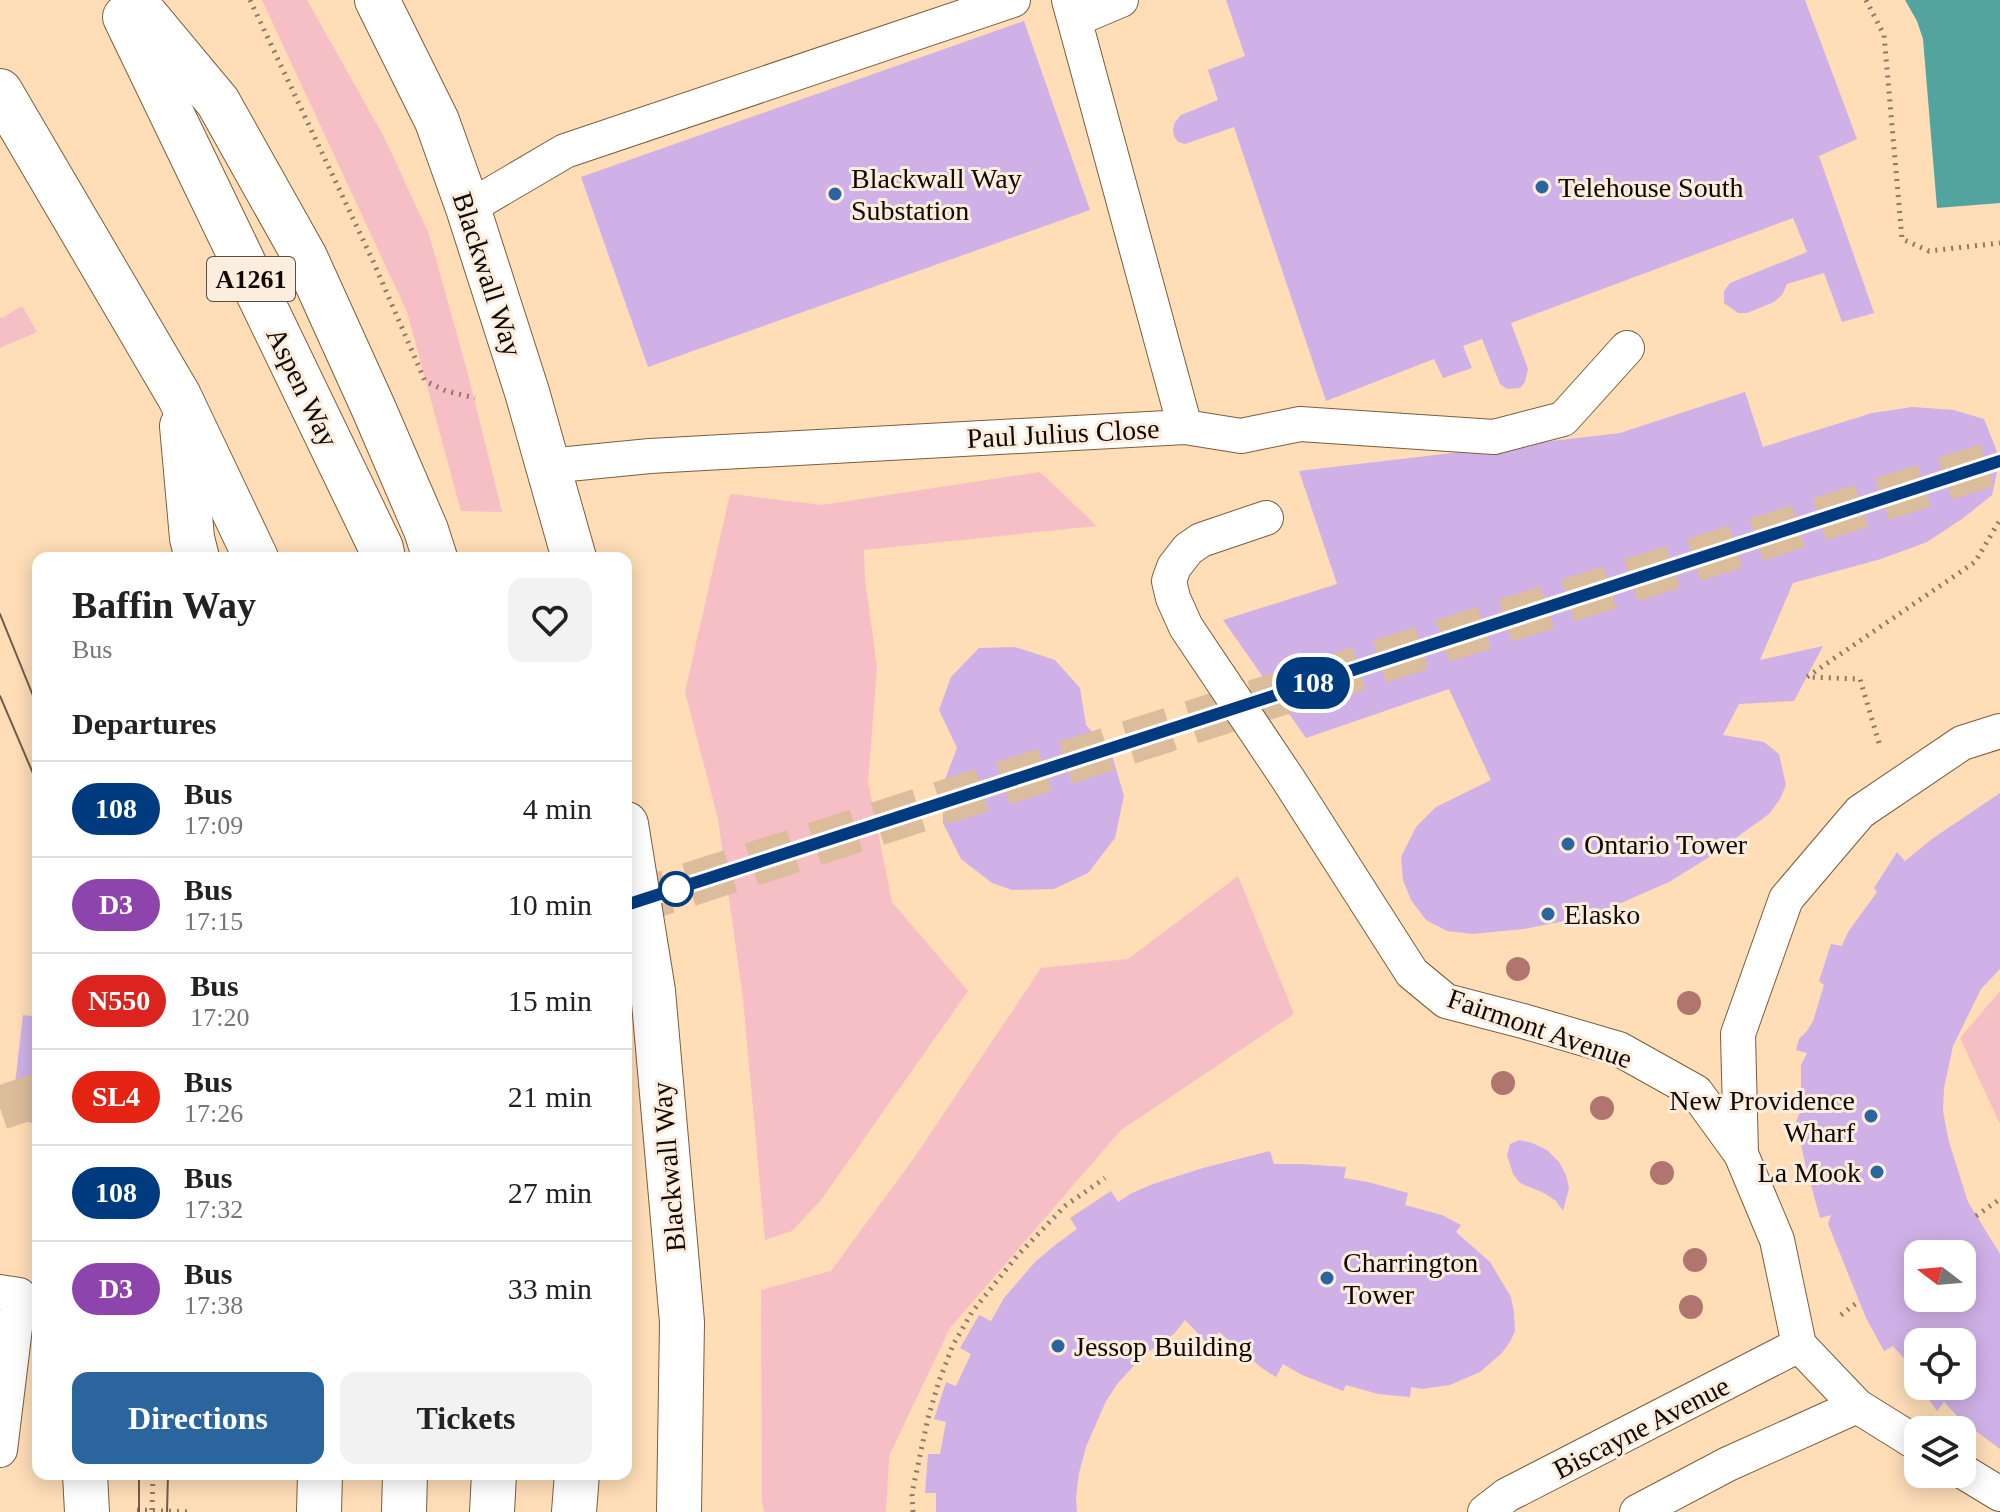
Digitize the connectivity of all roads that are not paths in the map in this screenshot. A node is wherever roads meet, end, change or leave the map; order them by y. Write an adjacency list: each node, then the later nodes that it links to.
1 (117, 0): 16 (main road, Aspen Way / A1261)
2 (133, 0): 17 (main road, A1261)
3 (377, 0): 8 (main road, Blackwall Way)
4 (1013, 0): 8 (lane)
5 (1121, 0): 6 (lane)
6 (1073, 10): 11 (lane, Paul Julius Close)
7 (0, 91): 10 (main road)
8 (468, 208): 12 (main road, Blackwall Way)
9 (1627, 348): 11 (lane)
10 (179, 396): 14 (main road); 15 (main road)
11 (1185, 427): 12 (lane, Paul Julius Close)
12 (548, 466): 18 (main road, Blackwall Way)
13 (1266, 518): 21 (lane, Fairmont Avenue)
14 (196, 552)
15 (253, 552)
16 (382, 552)
17 (433, 552)
18 (572, 552)
19 (2000, 731): 21 (lane)
20 (632, 861): 39 (main road, Blackwall Way)
21 (1741, 1154): 23 (lane, Fairmont Avenue)
22 (0, 1292): 26 (lane)
23 (1799, 1345): 24 (lane); 40 (lane, Biscayne Avenue)
24 (1857, 1406): 25 (lane); 41 (lane)
25 (1904, 1435)
26 (0, 1450)
27 (1976, 1479): 33 (lane)
28 (88, 1480): 34 (main road)
29 (320, 1480): 35 (main road)
30 (405, 1480): 36 (main road)
31 (494, 1480): 37 (main road)
32 (577, 1480): 38 (main road)
33 (2000, 1494)
34 (106, 1511)
35 (319, 1512)
36 (404, 1512)
37 (492, 1512)
38 (574, 1512)
39 (679, 1512)
40 (1485, 1512)
41 (1637, 1512)

